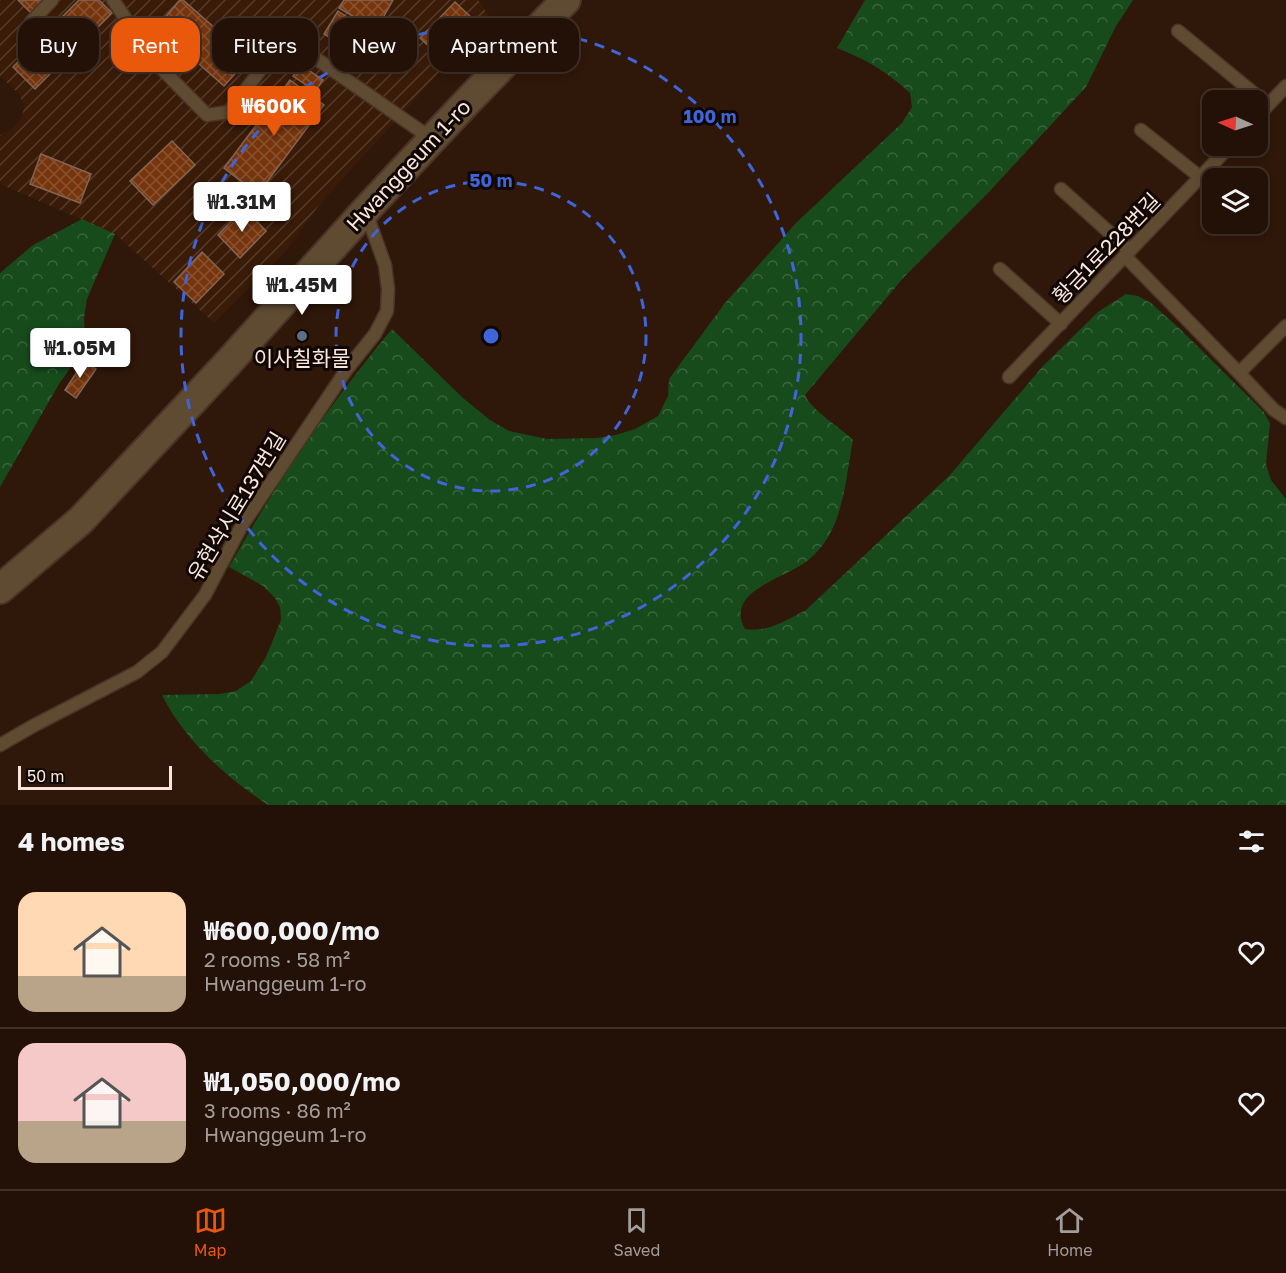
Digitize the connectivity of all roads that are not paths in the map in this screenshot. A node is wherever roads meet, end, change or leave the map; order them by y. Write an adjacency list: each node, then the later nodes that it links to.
1 (52, 0): 4 (lane)
2 (113, 0): 9 (lane)
3 (566, 0): 9 (street, Hwanggeum 1-ro)
4 (35, 18)
5 (1178, 31): 7 (lane)
6 (1286, 86): 7 (lane)
7 (1269, 105)
8 (1141, 130): 11 (lane)
9 (432, 139): 13 (street, Hwanggeum 1-ro)
10 (1220, 156): 11 (lane, 황금1로228번길)
11 (1200, 177): 14 (lane, 황금1로228번길)
12 (1061, 189): 14 (lane)
13 (365, 211): 21 (street, Hwanggeum 1-ro); 22 (lane, 유현삭시로137번길)
14 (1127, 253): 16 (lane, 황금1로228번길); 18 (lane)
15 (1000, 269): 16 (lane)
16 (1060, 324): 19 (lane, 황금1로228번길)
17 (1286, 326): 18 (lane)
18 (1239, 373): 20 (lane)
19 (1009, 377)
20 (1286, 418)
21 (0, 589)
22 (0, 745)

